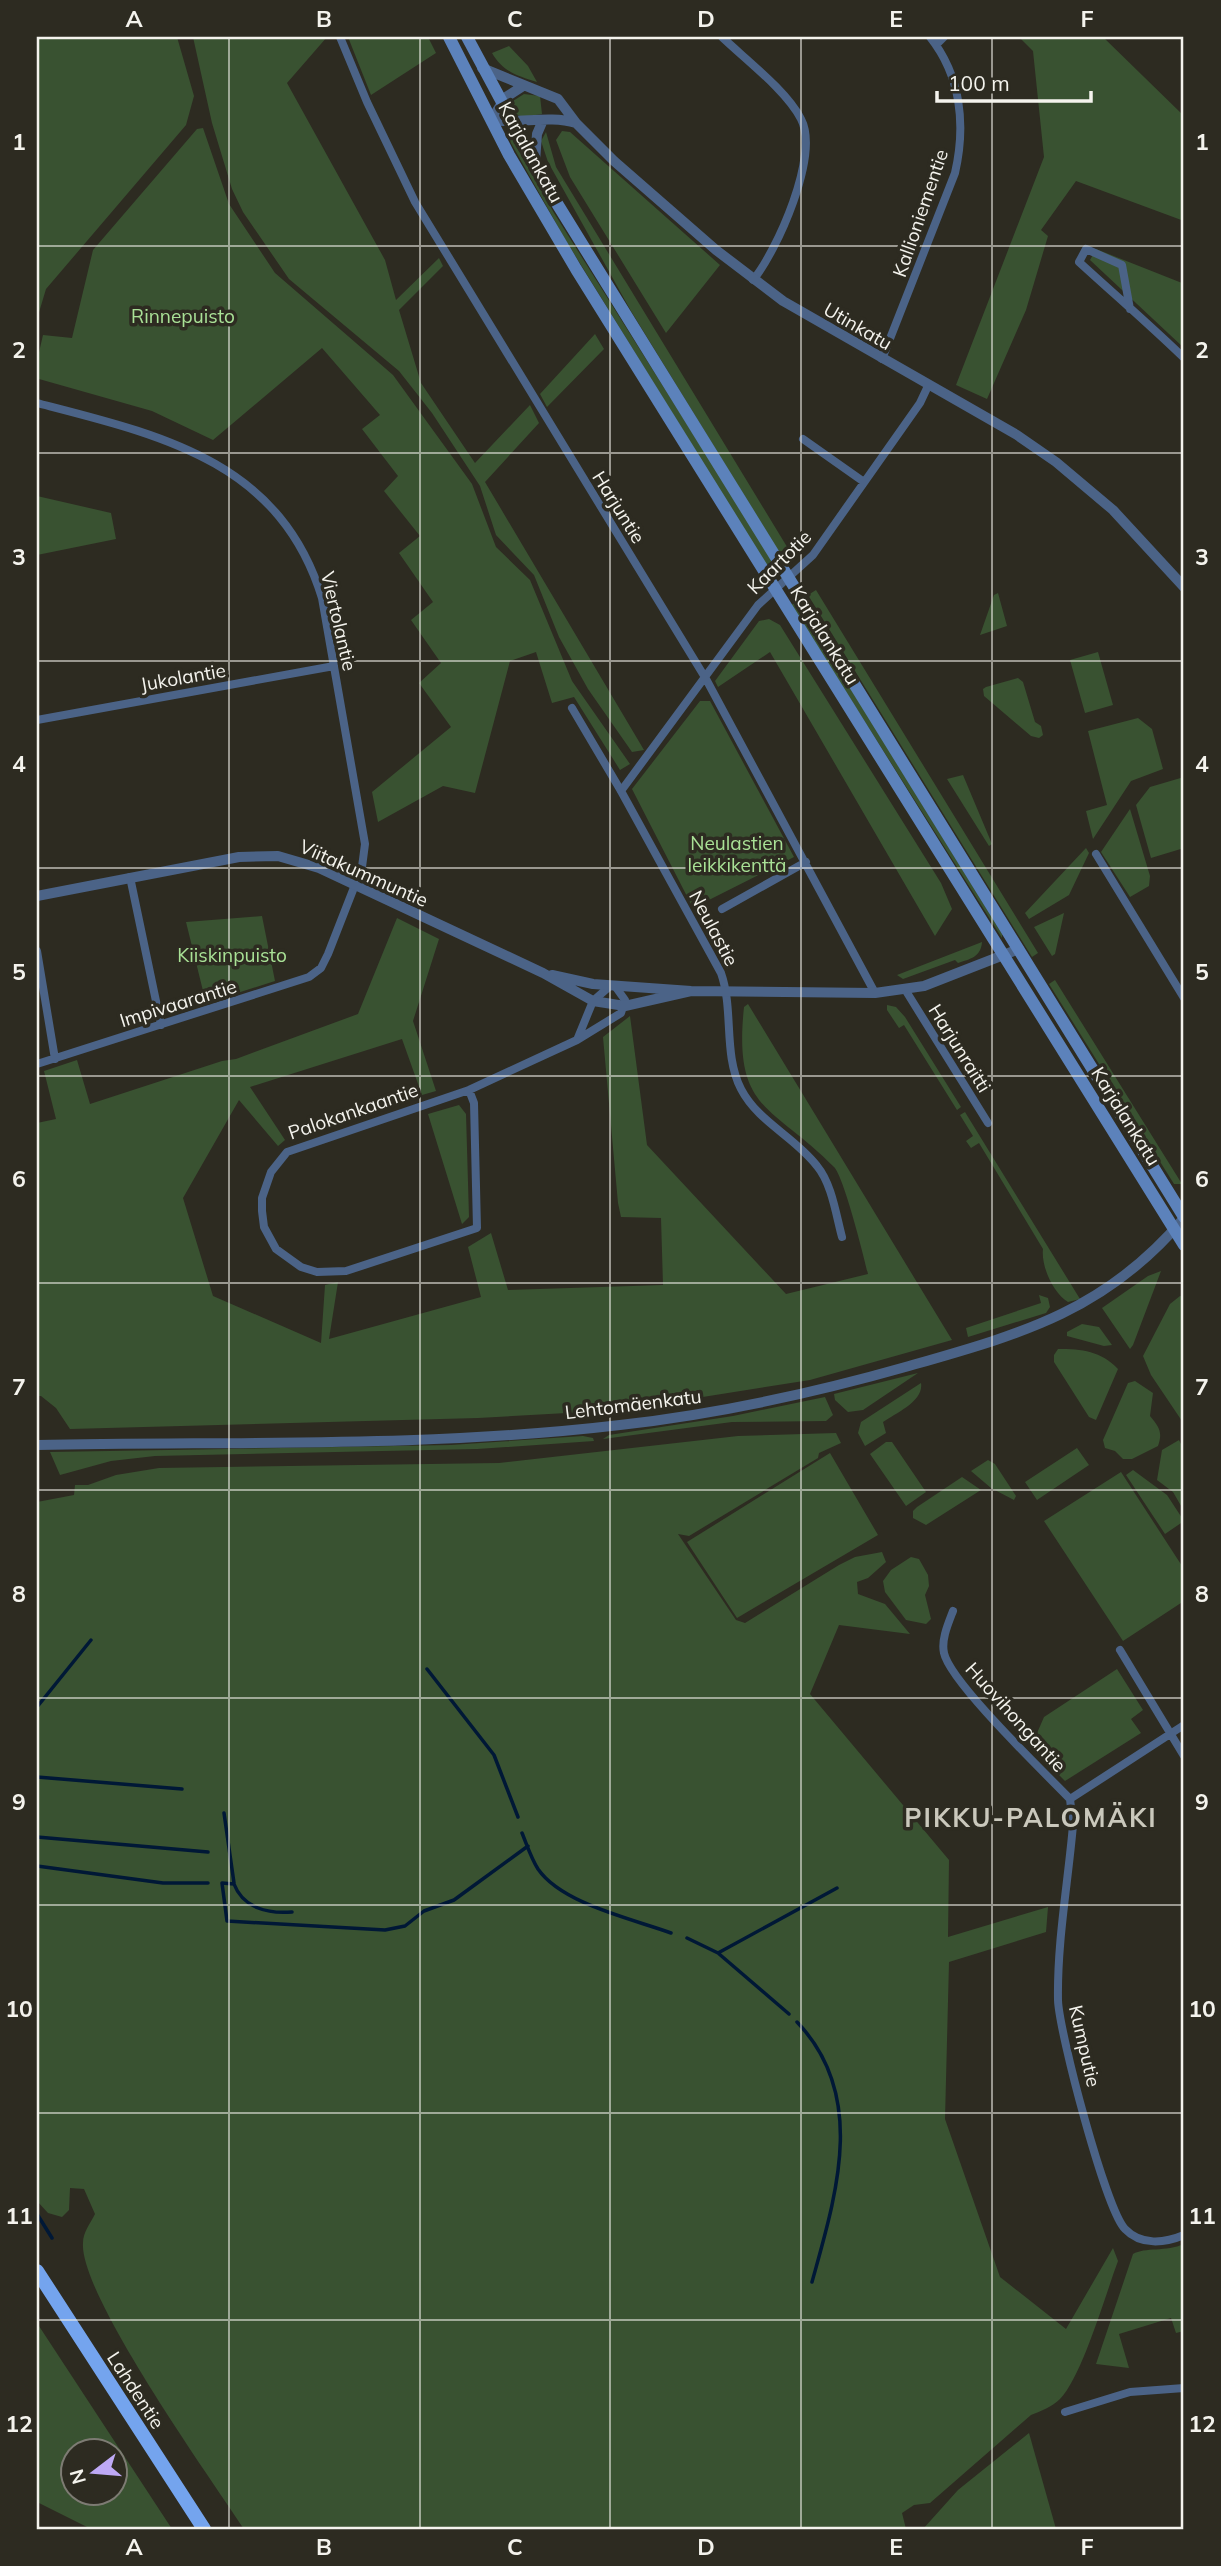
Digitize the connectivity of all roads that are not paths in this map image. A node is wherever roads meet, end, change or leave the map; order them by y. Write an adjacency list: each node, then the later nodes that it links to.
1 (340, 37): 28 (street, Harjuntie)
2 (449, 37): 11 (main road, Karjalankatu)
3 (467, 37): 8 (main road, Karjalankatu)
4 (722, 37): 16 (street)
5 (930, 37): 7 (street, Kallioniementie)
6 (944, 37): 7 (street)
7 (936, 45): 19 (street, Kallioniementie)
8 (482, 68): 9 (street, Utinkatu); 10 (main road, Karjalankatu)
9 (523, 86): 10 (street); 14 (street, Utinkatu)
10 (500, 104): 11 (street); 13 (main road, Karjalankatu)
11 (491, 120): 13 (street); 26 (main road, Karjalankatu)
12 (543, 120): 13 (street); 14 (street); 15 (street)
13 (510, 123): 15 (main road, Karjalankatu)
14 (576, 123): 16 (street, Utinkatu)
15 (535, 166): 24 (main road, Karjalankatu)
16 (753, 280): 19 (street, Utinkatu)
17 (1130, 309): 17 (street); 18 (street)
18 (1184, 358)
19 (882, 359): 20 (street, Utinkatu)
20 (928, 386): 23 (street, Kaartotie); 25 (street, Utinkatu)
21 (37, 403): 27 (street, Viertolantie)
22 (803, 439): 23 (street)
23 (864, 482): 24 (street, Kaartotie)
24 (788, 576): 26 (street, Kaartotie); 38 (main road, Karjalankatu)
25 (1184, 587)
26 (774, 589): 28 (street, Kaartotie); 40 (main road, Karjalankatu)
27 (334, 666): 30 (street, Jukolantie); 35 (street, Viertolantie)
28 (706, 679): 31 (street, Kaartotie); 33 (street, Harjuntie)
29 (572, 708): 31 (street, Neulastie)
30 (37, 720)
31 (621, 790): 43 (street, Neulastie)
32 (1096, 854): 47 (street)
33 (806, 862): 37 (street); 46 (street, Harjuntie)
34 (130, 877): 35 (street, Viitakummuntie); 36 (street, Viitakummuntie); 50 (street)
35 (354, 885): 41 (street, Viitakummuntie); 50 (street, Impivaarantie)
36 (37, 896)
37 (722, 909)
38 (1019, 949): 40 (street, Palokankaantie); 56 (main road, Karjalankatu)
39 (37, 951): 52 (street)
40 (1002, 956): 45 (street, Palokankaantie); 57 (main road, Karjalankatu)
41 (543, 973): 42 (street, Viitakummuntie); 48 (street, Viitakummuntie)
42 (613, 986): 44 (street, Palokankaantie); 48 (street); 49 (street)
43 (727, 989): 44 (street, Palokankaantie); 46 (street, Palokankaantie); 58 (street, Neulastie)
44 (691, 990): 49 (street, Palokankaantie)
45 (905, 990): 46 (street, Palokankaantie); 55 (street, Harjunraitti)
46 (875, 993)
47 (1184, 998)
48 (593, 1001): 49 (street, Viitakummuntie); 51 (street)
49 (625, 1006): 51 (street, Palokankaantie)
50 (161, 1025): 52 (street, Impivaarantie)
51 (578, 1040): 54 (street, Palokankaantie)
52 (55, 1059): 53 (street, Impivaarantie)
53 (37, 1064)
54 (469, 1090): 54 (street, Palokankaantie)
55 (988, 1123)
56 (1184, 1217): 57 (street, Lehtomäenkatu)
57 (1174, 1230): 59 (main road, Karjalankatu); 60 (street, Lehtomäenkatu)
58 (842, 1237)
59 (1184, 1245)
60 (37, 1445)
61 (953, 1611): 66 (street, Huovihongantie)
62 (1120, 1650): 64 (street)
63 (1184, 1725): 64 (street)
64 (1172, 1732): 65 (street); 66 (street)
65 (1184, 1756)
66 (1070, 1799): 67 (street, Kumputie)
67 (1184, 2235)
68 (37, 2271): 71 (highway, Lahdentie)
69 (1184, 2388): 70 (street)
70 (1065, 2412)
71 (204, 2529)

